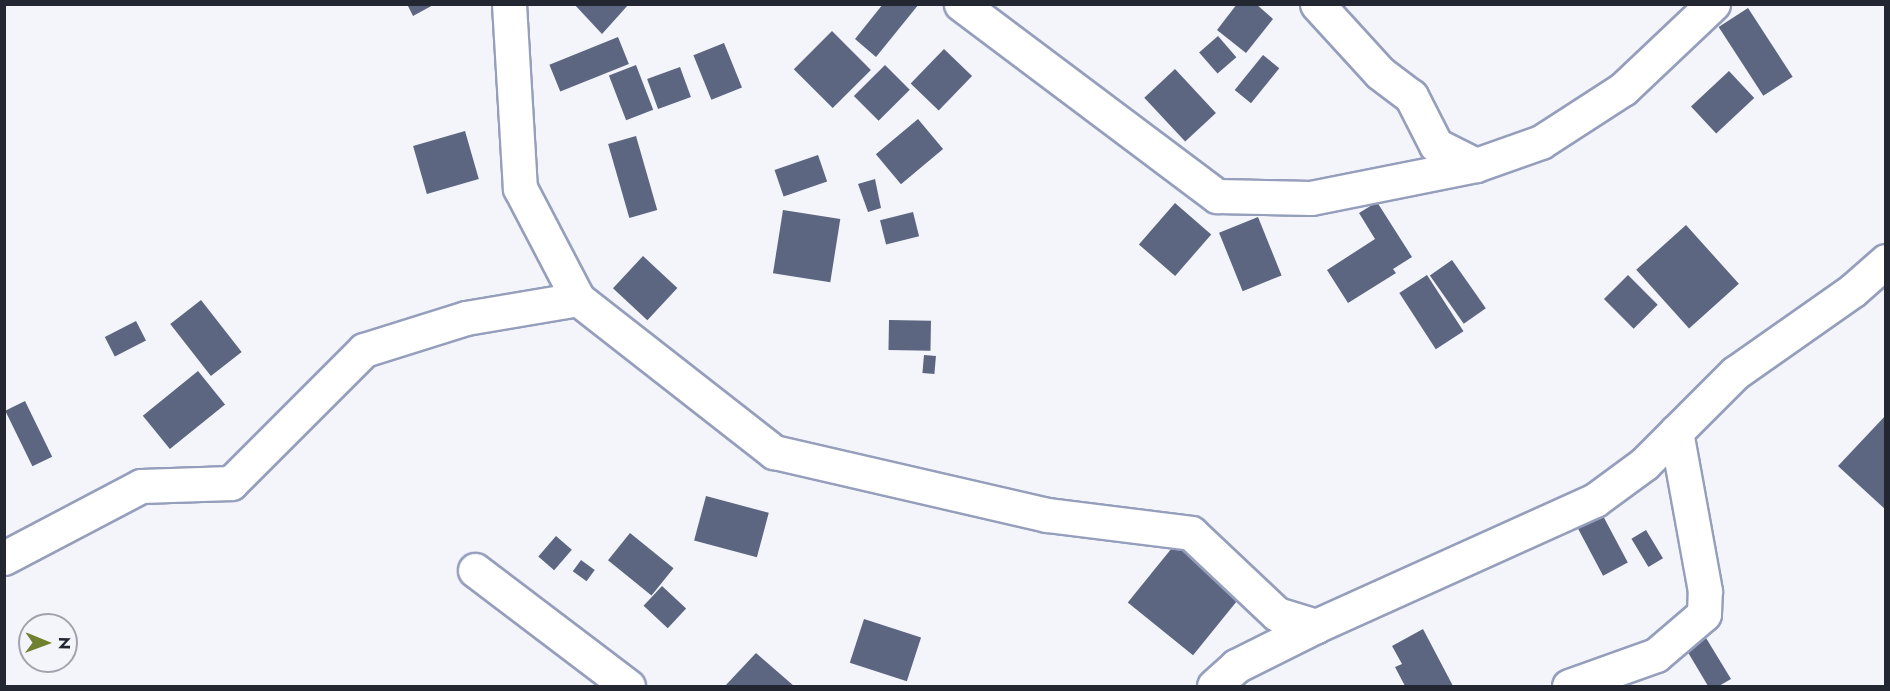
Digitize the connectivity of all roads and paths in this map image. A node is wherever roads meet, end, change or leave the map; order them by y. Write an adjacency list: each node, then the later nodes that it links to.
1 (510, 4): 7 (street)
2 (961, 4): 5 (street)
3 (1317, 4): 5 (street)
4 (1713, 4): 5 (street)
5 (1476, 165)
6 (1886, 261): 8 (street)
7 (578, 300): 9 (street); 11 (street)
8 (1676, 432): 11 (street); 14 (street)
9 (4, 558)
10 (475, 570): 12 (street)
11 (1316, 626): 13 (street)
12 (628, 687)
13 (1214, 687)
14 (1569, 687)

